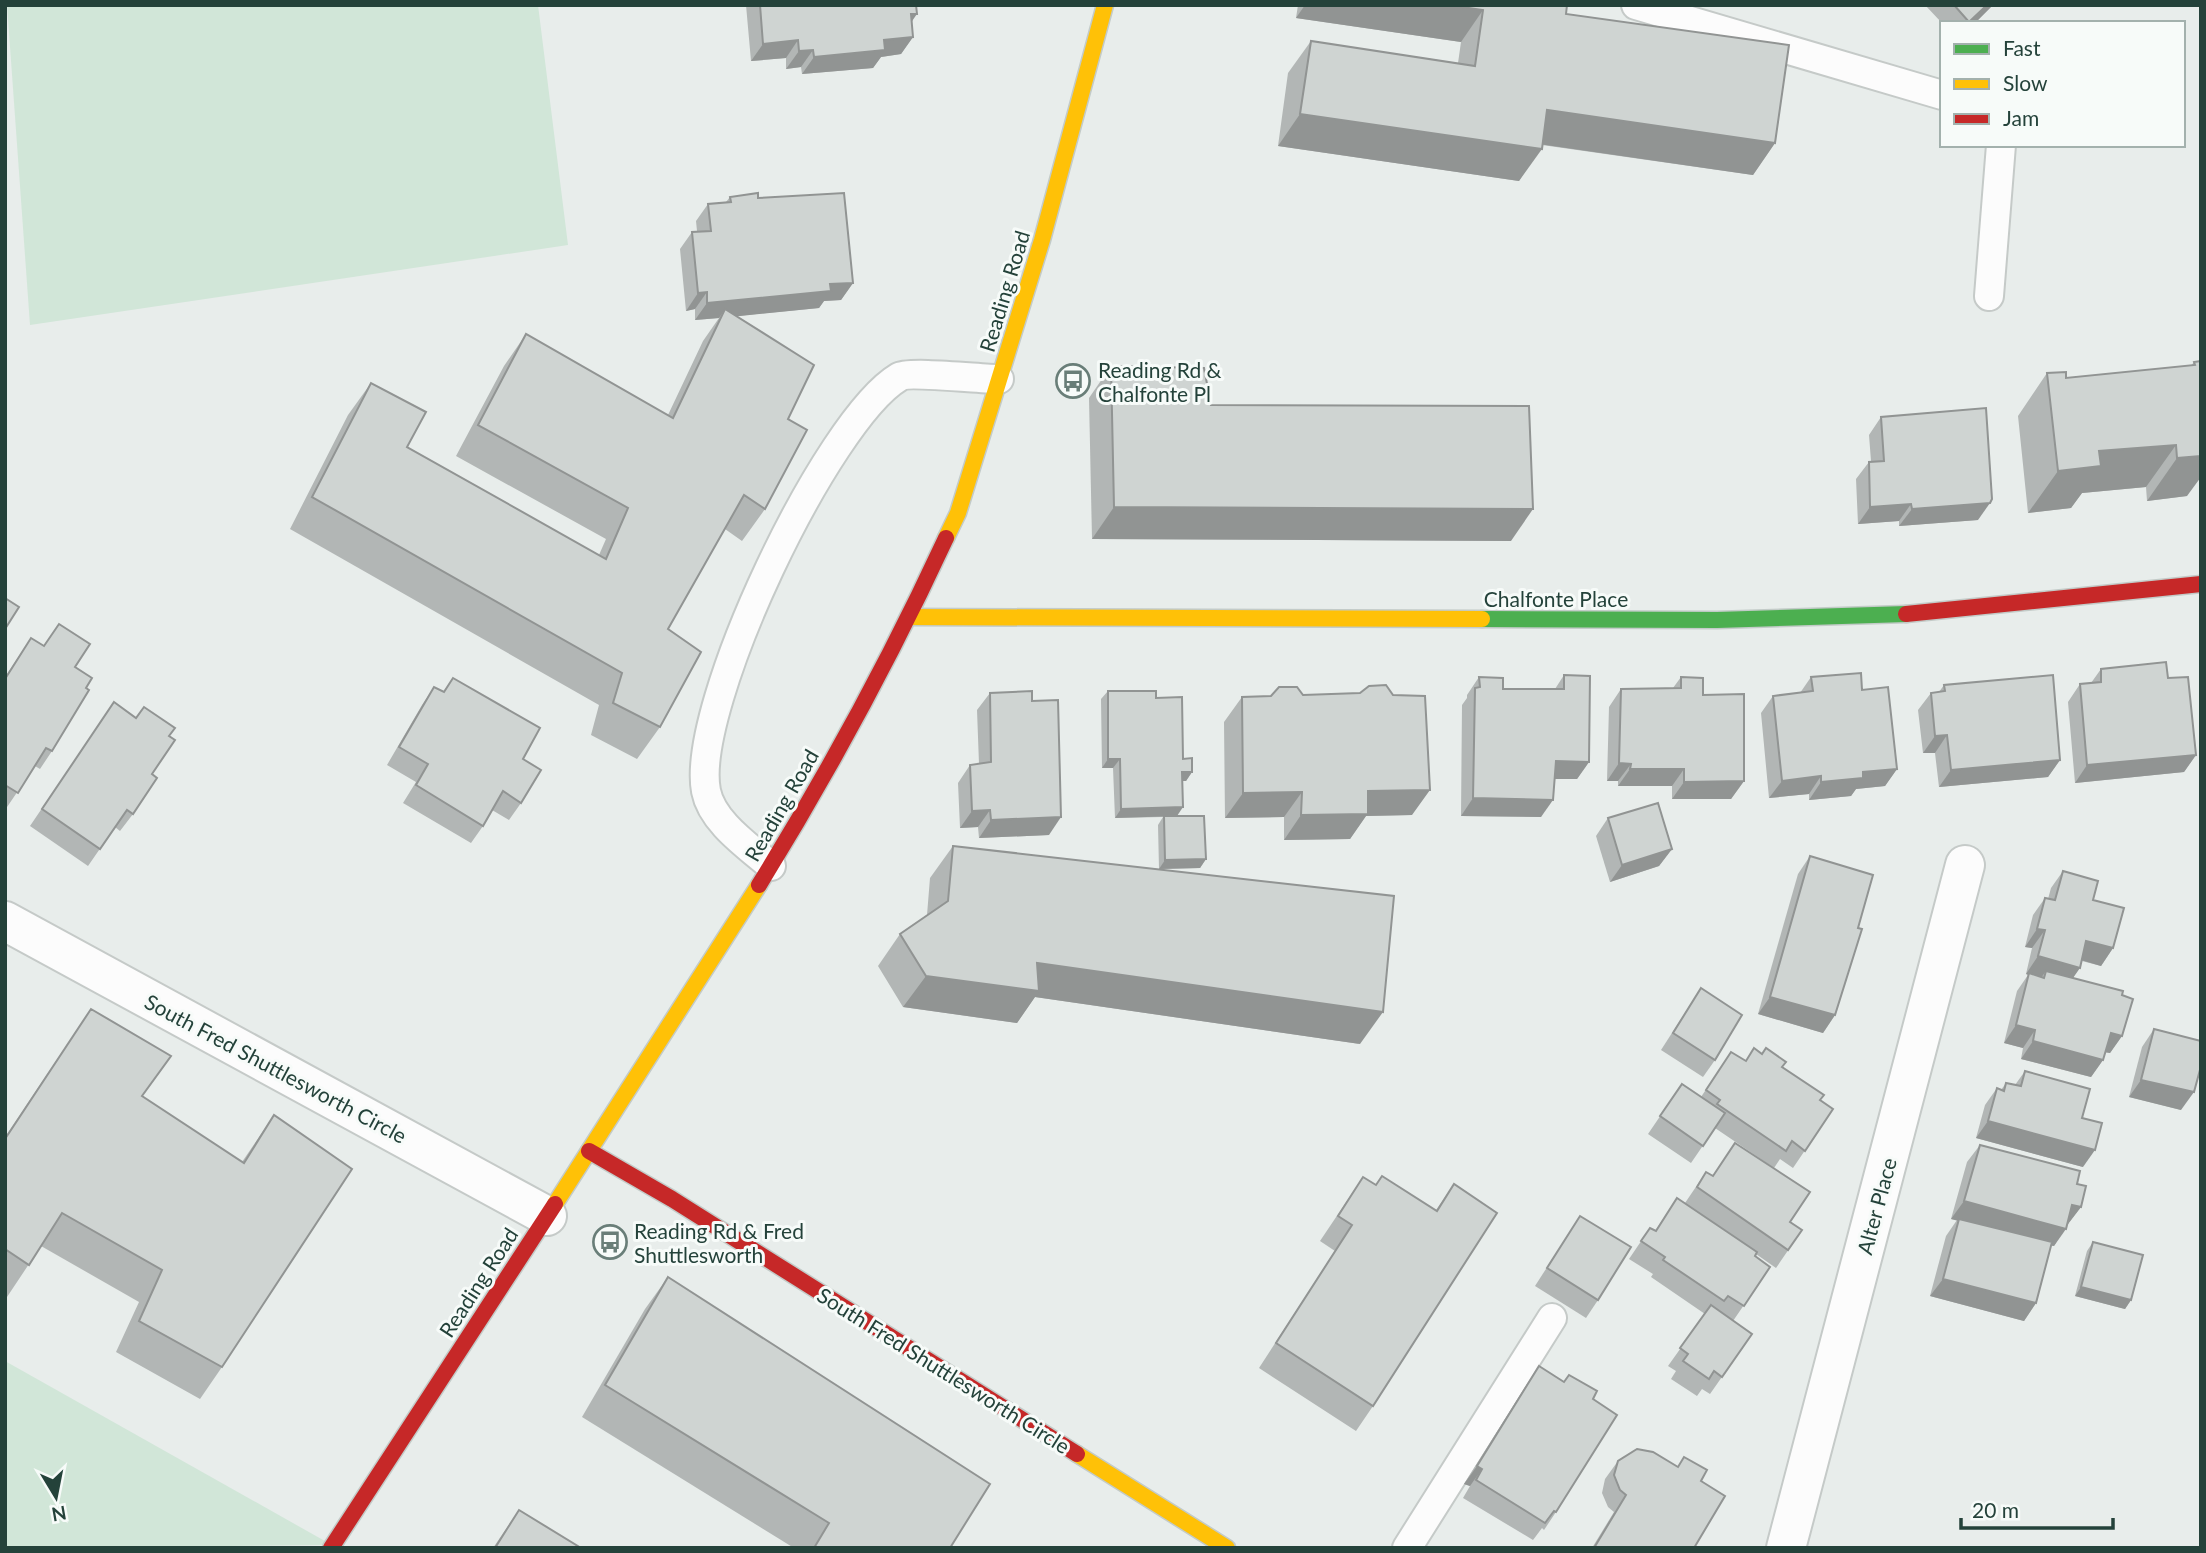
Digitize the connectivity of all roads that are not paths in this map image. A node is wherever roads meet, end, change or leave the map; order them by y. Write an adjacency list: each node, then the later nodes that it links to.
1 (1105, 5): 6 (street, Reading Road)
2 (1636, 5): 3 (lane)
3 (1940, 94)
4 (2001, 147): 5 (lane)
5 (1989, 296)
6 (999, 379): 8 (street, Reading Road); 10 (lane)
7 (2201, 584): 8 (street, Chalfonte Place)
8 (910, 617): 10 (street, Reading Road)
9 (1965, 865): 18 (street, Alter Place)
10 (771, 866): 12 (street, Reading Road)
11 (5, 920): 13 (street, South Fred Shuttlesworth Circle)
12 (589, 1151): 13 (street, Reading Road); 16 (street, South Fred Shuttlesworth Circle)
13 (547, 1216): 15 (street, Reading Road)
14 (1552, 1318): 17 (lane)
15 (331, 1548)
16 (1227, 1548)
17 (1407, 1548)
18 (1786, 1548)

